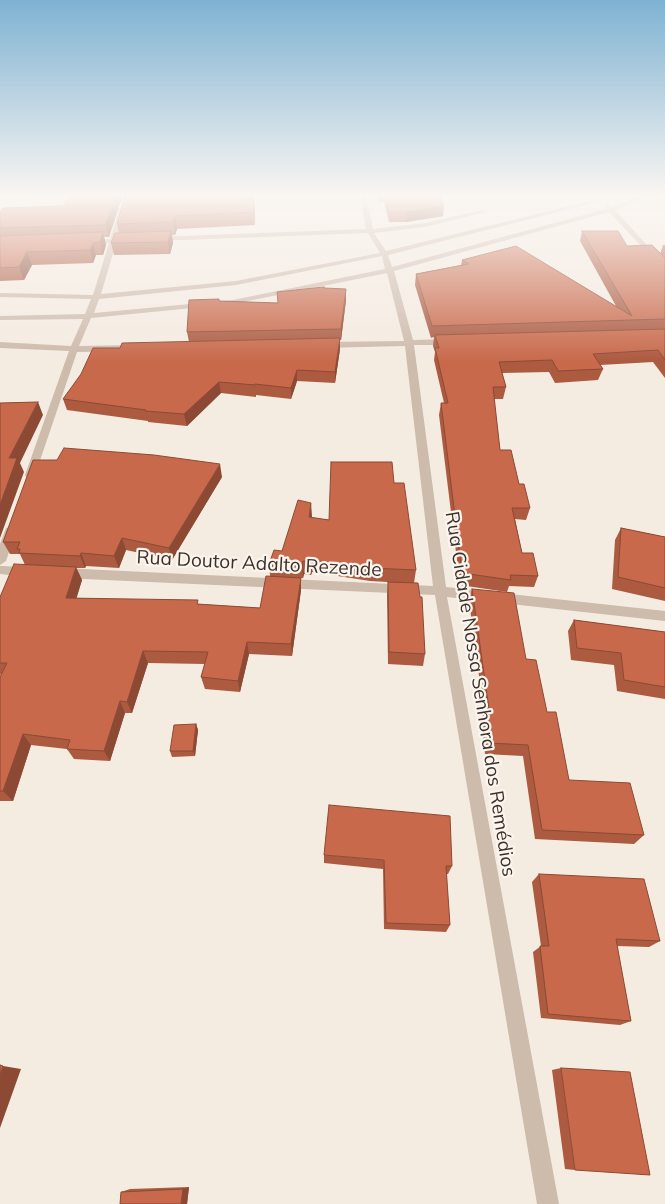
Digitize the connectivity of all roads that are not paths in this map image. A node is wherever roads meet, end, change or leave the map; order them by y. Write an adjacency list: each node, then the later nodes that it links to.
1 (108, 250): 10 (street)
2 (382, 250): 6 (street, Rua Cidade Nossa Senhora dos Remédios)
3 (398, 250): 6 (street)
4 (463, 250): 7 (street)
5 (647, 250): 8 (street)
6 (384, 254): 7 (street, Rua Cidade Nossa Senhora dos Remédios); 10 (street)
7 (390, 270): 11 (street); 14 (street, Rua Cidade Nossa Senhora dos Remédios)
8 (665, 270)
9 (0, 295): 10 (street)
10 (96, 296): 11 (street)
11 (89, 316): 12 (street); 18 (street)
12 (0, 318)
13 (458, 342): 14 (street)
14 (409, 343): 16 (street); 23 (street, Rua Cidade Nossa Senhora dos Remédios)
15 (0, 345): 18 (street)
16 (311, 345)
17 (143, 348): 18 (street)
18 (74, 349): 19 (street)
19 (26, 488)
20 (13, 524): 21 (street)
21 (0, 562)
22 (0, 570): 23 (street, Rua Doutor Adalto Rezende)
23 (440, 591): 24 (street, Rua Doutor Adalto Rezende); 25 (street, Rua Cidade Nossa Senhora dos Remédios)
24 (665, 616)
25 (548, 1204)

